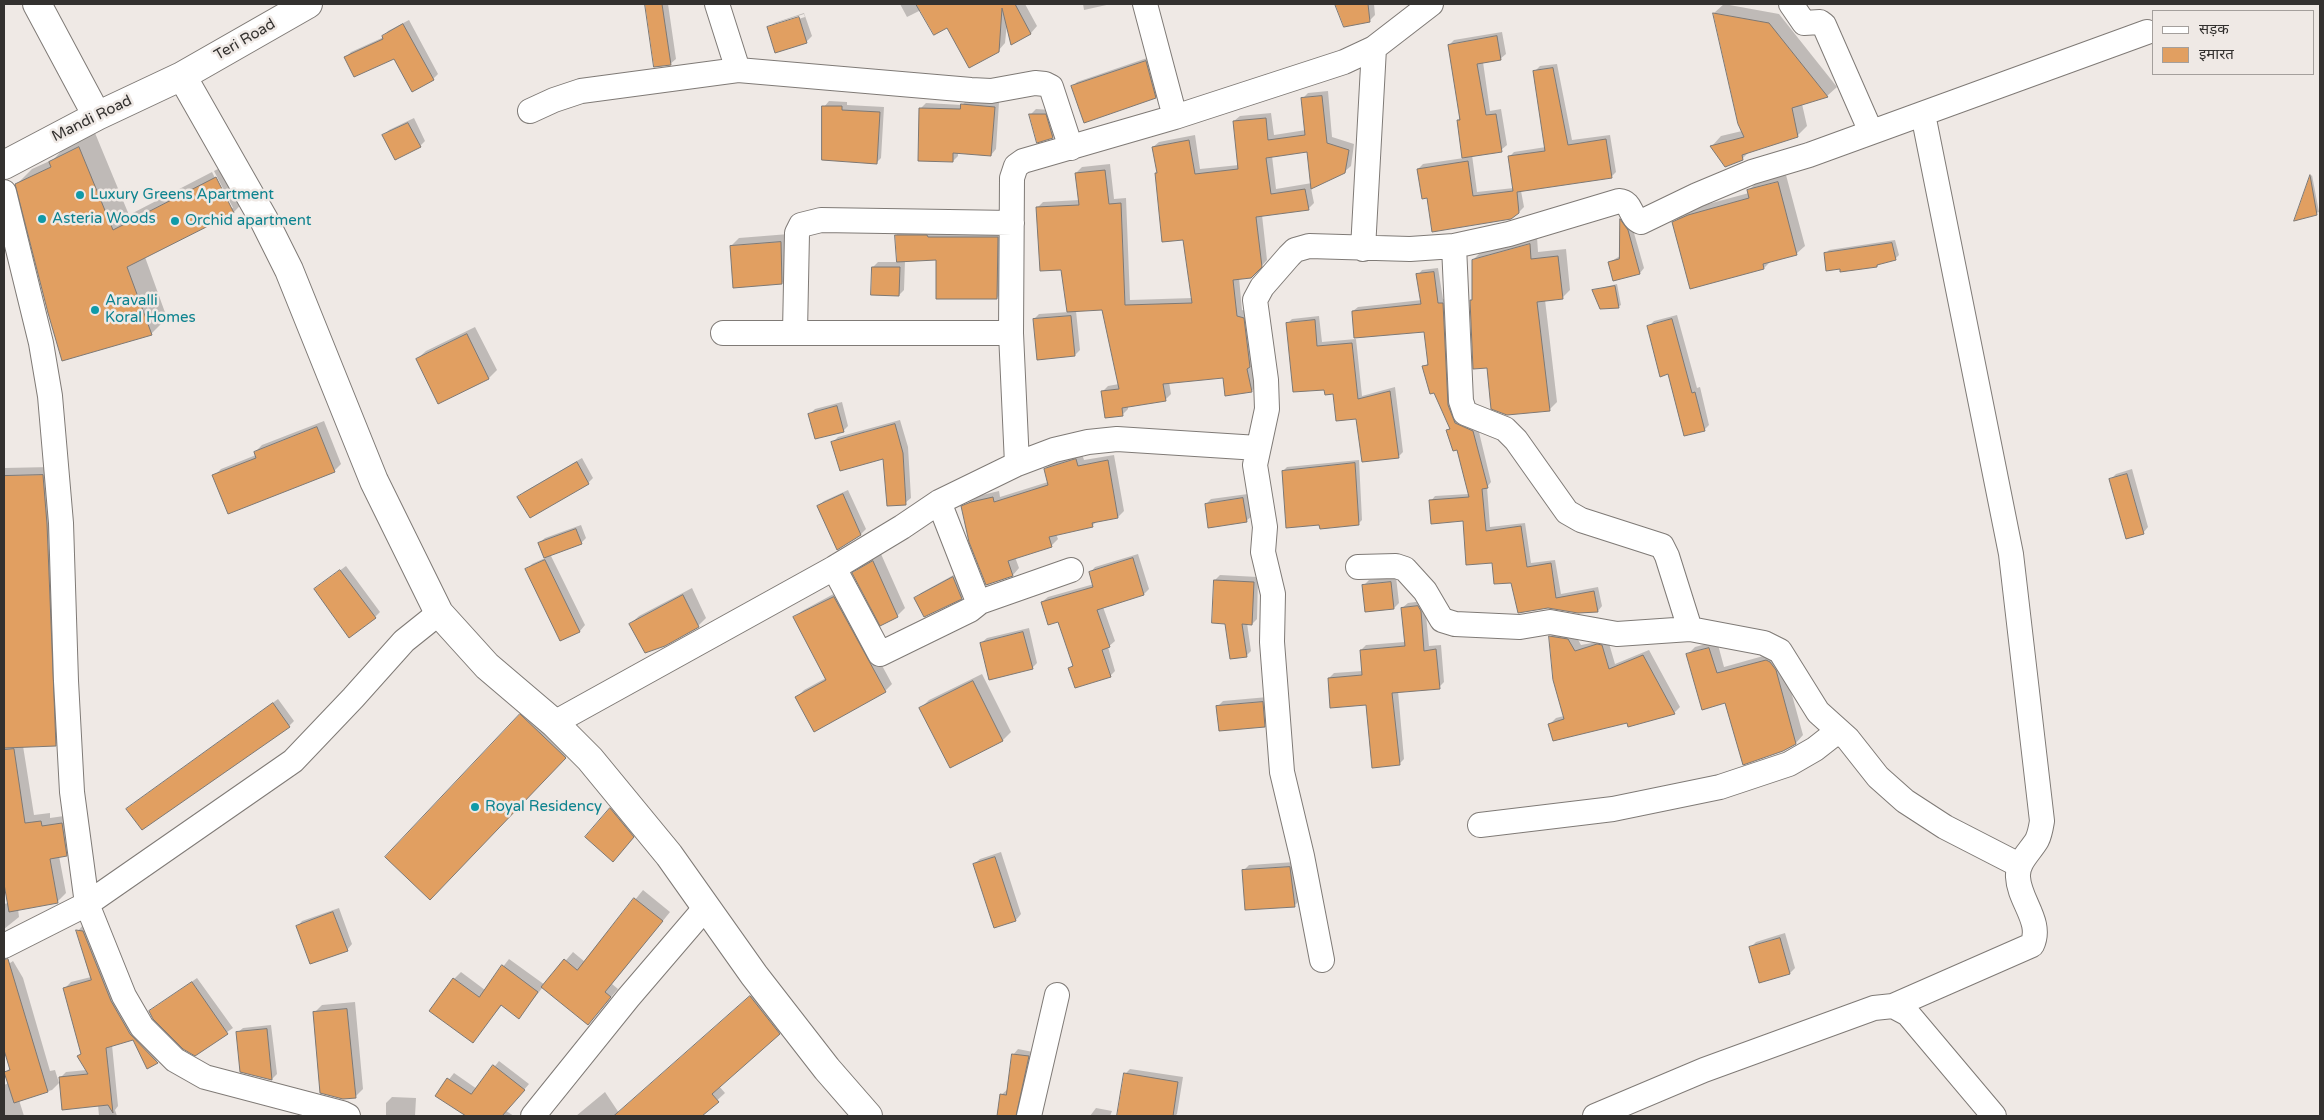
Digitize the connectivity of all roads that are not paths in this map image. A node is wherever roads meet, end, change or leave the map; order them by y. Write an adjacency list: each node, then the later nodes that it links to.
1 (38, 4): 13 (street)
2 (308, 4): 10 (street, Teri Road)
3 (717, 4): 9 (street)
4 (1145, 4): 14 (street)
5 (1431, 4): 8 (street)
6 (1791, 4): 15 (street)
7 (2147, 32): 12 (street)
8 (1374, 48): 14 (street); 21 (street)
9 (738, 70): 11 (street); 16 (street)
10 (182, 76): 13 (street, Mandi Road); 32 (street)
11 (530, 111)
12 (1922, 114): 15 (street); 37 (street)
13 (96, 116): 17 (street, Mandi Road)
14 (1175, 117): 16 (street)
15 (1871, 132): 20 (street)
16 (1071, 148): 19 (street)
17 (4, 165)
18 (4, 192): 38 (street)
19 (1012, 223): 22 (street); 24 (street)
20 (1454, 246): 21 (street); 33 (street)
21 (1363, 249): 25 (street)
22 (795, 332): 23 (street); 24 (street)
23 (723, 333)
24 (1012, 333): 26 (street)
25 (1258, 448): 26 (street); 41 (street)
26 (1017, 464): 27 (street)
27 (939, 502): 29 (street); 31 (street)
28 (1358, 567): 33 (street)
29 (834, 568): 30 (street); 34 (street)
30 (1071, 570)
31 (975, 594)
32 (439, 613): 34 (street); 38 (street)
33 (1690, 629): 35 (street)
34 (554, 723): 39 (street)
35 (1838, 731): 36 (street); 37 (street)
36 (1480, 825)
37 (2019, 865): 43 (street)
38 (87, 904): 40 (street); 44 (street)
39 (706, 907): 45 (street); 46 (street)
40 (4, 946)
41 (1322, 960)
42 (1056, 994): 47 (street)
43 (1892, 1006): 48 (street); 49 (street)
44 (348, 1116)
45 (533, 1116)
46 (868, 1116)
47 (1029, 1116)
48 (1595, 1116)
49 (1994, 1116)

